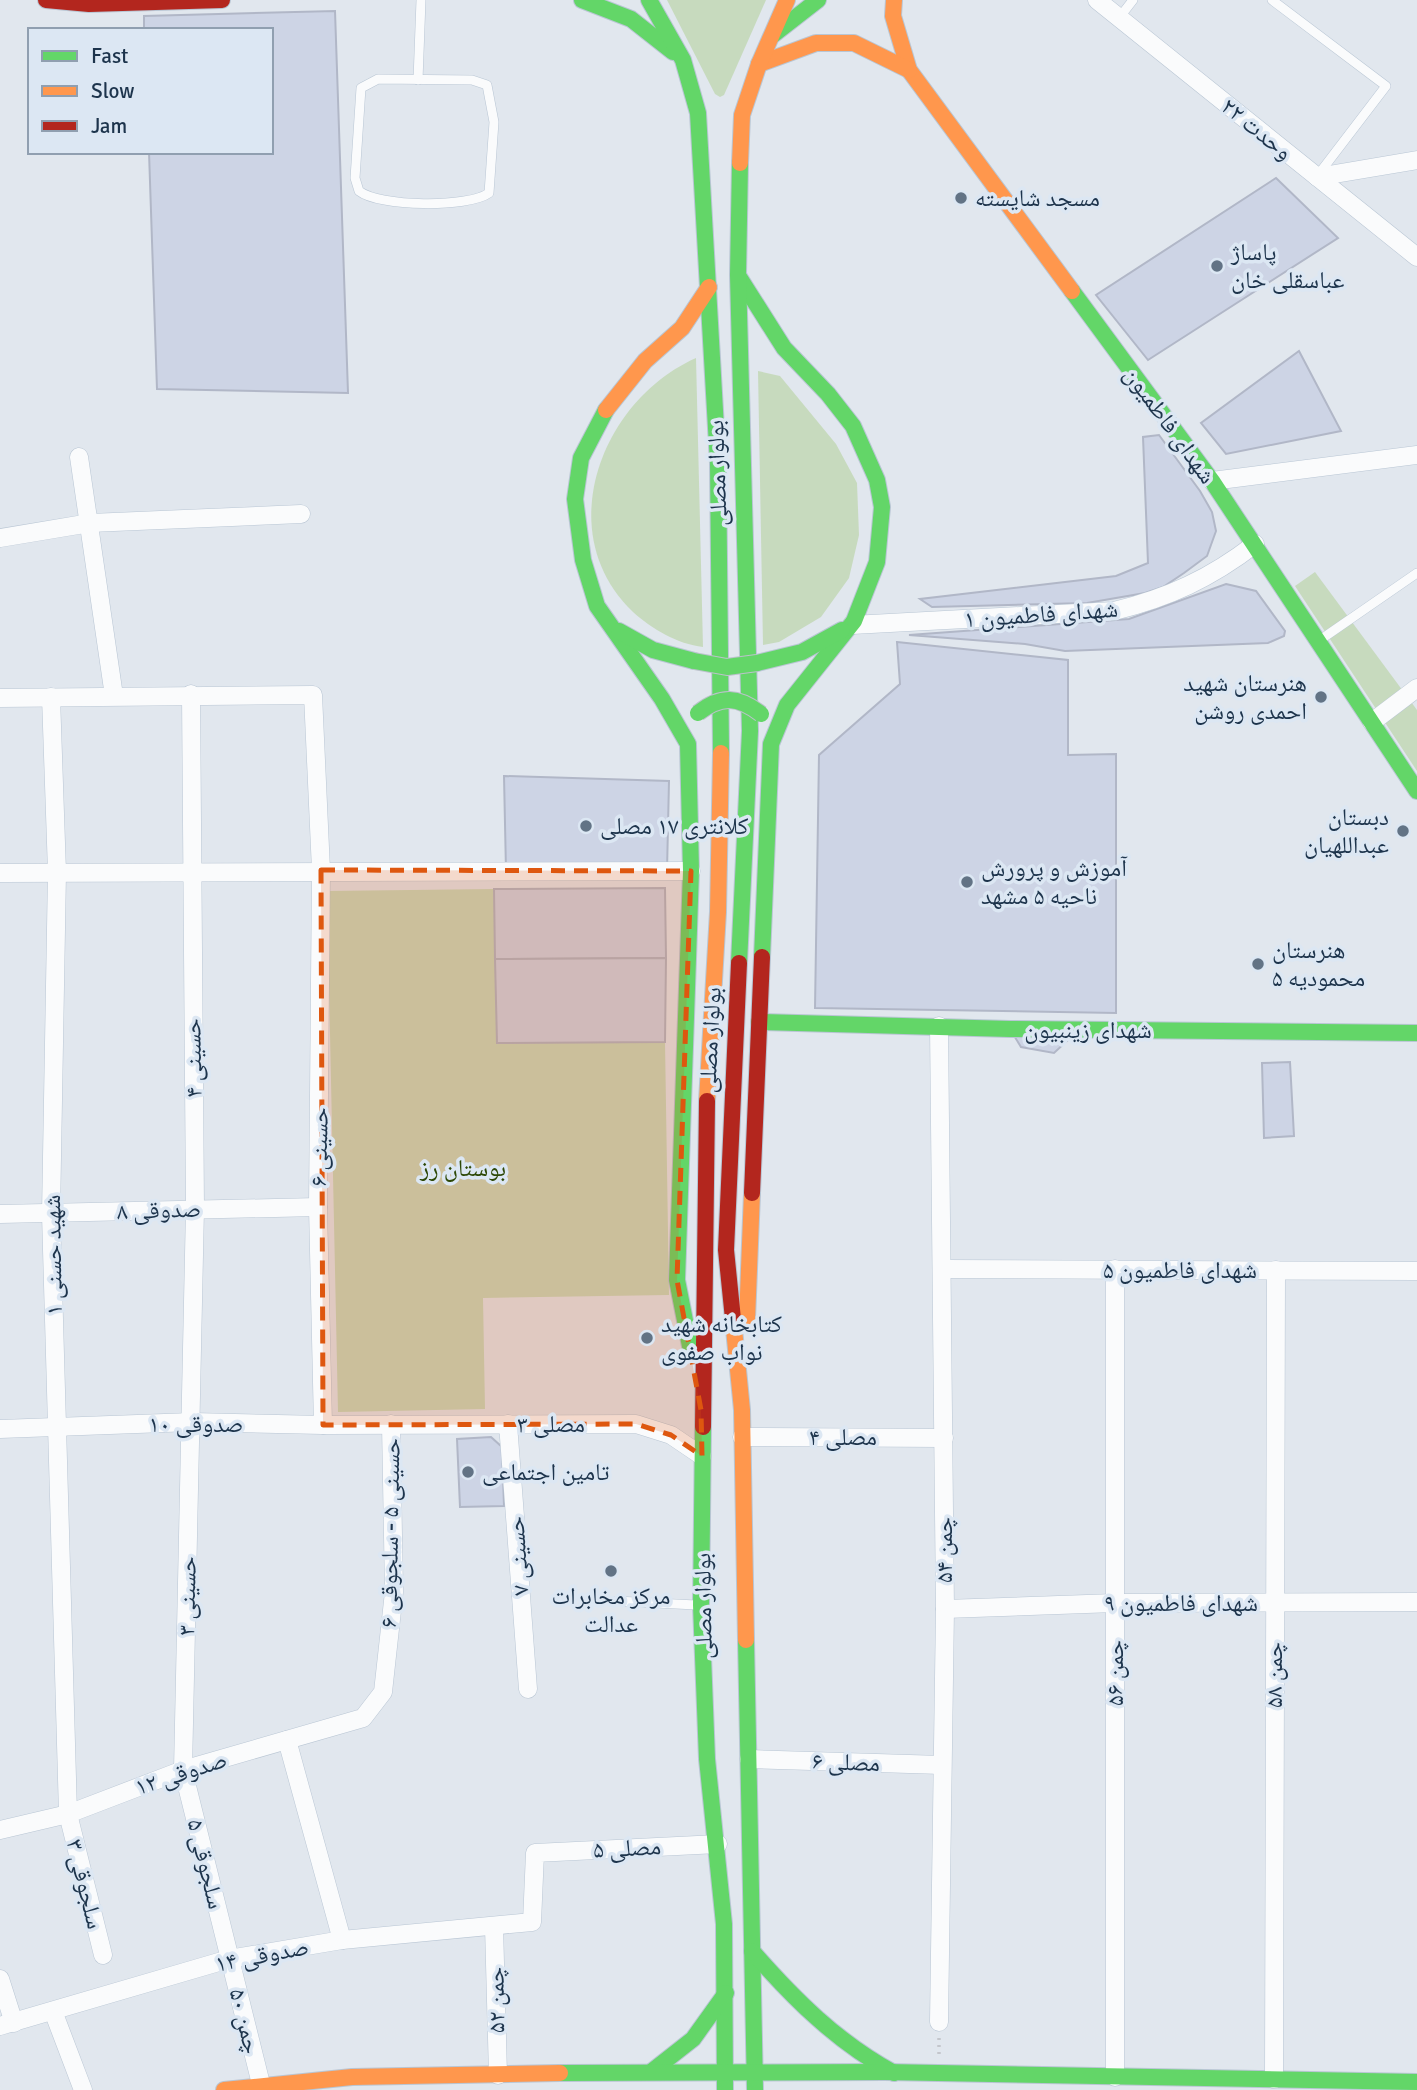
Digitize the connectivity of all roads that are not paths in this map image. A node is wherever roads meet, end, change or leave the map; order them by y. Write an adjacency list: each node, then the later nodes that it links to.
1 (46, 0): 2 (main road)
2 (222, 0)
3 (421, 0): 18 (lane)
4 (582, 0): 15 (main road)
5 (649, 0): 15 (main road, بولوار مصلی)
6 (787, 0): 14 (main road, بولوار مصلی)
7 (794, 0): 14 (main road)
8 (818, 0): 14 (main road)
9 (894, 0): 17 (main road, شهدای فاطمیون)
10 (1097, 0): 13 (street, وحدت ۲۲)
11 (1133, 0): 13 (lane)
12 (1272, 0): 20 (lane)
13 (1119, 18): 20 (street, وحدت ۲۲)
14 (773, 35): 16 (main road, بولوار مصلی)
15 (682, 60): 23 (main road, بولوار مصلی)
16 (759, 64): 17 (main road, شهدای فاطمیون); 22 (main road, بولوار مصلی)
17 (909, 70): 26 (main road, شهدای فاطمیون)
18 (418, 80): 18 (lane)
19 (1417, 160): 20 (street)
20 (1317, 177): 21 (street, وحدت ۲۲)
21 (1417, 257)
22 (738, 275): 32 (main road); 61 (main road, بولوار مصلی)
23 (709, 287): 33 (main road); 60 (main road, بولوار مصلی)
24 (1417, 455): 26 (street)
25 (79, 457): 28 (street)
26 (1212, 481): 30 (main road, شهدای فاطمیون)
27 (301, 514): 28 (street)
28 (90, 523): 29 (street); 37 (street)
29 (0, 538)
30 (1255, 544): 32 (street, شهدای فاطمیون ۱); 34 (main road, شهدای فاطمیون)
31 (1417, 573): 34 (lane)
32 (852, 625): 33 (main road, bridge); 42 (main road)
33 (613, 628): 41 (main road)
34 (1319, 641): 40 (main road, شهدای فاطمیون)
35 (1417, 688): 40 (street)
36 (191, 694): 37 (street); 44 (street, حسینی ۶); 45 (street, حسینی ۴)
37 (114, 696): 38 (street)
38 (51, 697): 39 (street); 47 (street, شهید حسنی ۱)
39 (0, 698)
40 (1372, 722): 43 (main road, شهدای فاطمیون)
41 (688, 744): 42 (main road, bridge); 46 (main road)
42 (771, 744): 49 (main road)
43 (1417, 791)
44 (321, 870): 45 (street); 46 (street); 52 (street, حسینی ۶)
45 (191, 871): 47 (street); 53 (street, حسینی ۴)
46 (691, 871): 60 (main road)
47 (57, 872): 48 (street); 54 (street, شهید حسنی ۱)
48 (0, 873)
49 (759, 1022): 50 (main road, شهدای زینبیون); 61 (main road)
50 (939, 1026): 51 (main road, شهدای زینبیون); 56 (street, چمن ۵۴)
51 (1417, 1033)
52 (318, 1207): 53 (street, صدوقی ۸); 65 (street, حسینی ۶)
53 (195, 1208): 54 (street, صدوقی ۸); 62 (street, حسینی ۴)
54 (51, 1213): 55 (street, صدوقی ۸); 66 (street, شهید حسنی ۱)
55 (0, 1214)
56 (943, 1269): 57 (street, شهدای فاطمیون ۵); 69 (street, چمن ۵۴)
57 (1115, 1269): 58 (street, شهدای فاطمیون ۵); 74 (street, چمن ۵۶)
58 (1276, 1270): 59 (street, شهدای فاطمیون ۵); 72 (street, چمن ۵۸)
59 (1417, 1271)
60 (701, 1410): 70 (main road, بولوار مصلی)
61 (742, 1410): 68 (main road, بولوار مصلی)
62 (192, 1422): 65 (street, صدوقی ۱۰); 66 (street, صدوقی ۱۰); 83 (street, حسینی ۳)
63 (391, 1424): 64 (street, مصلی ۳); 65 (street, صدوقی ۱۰); 78 (street, حسینی ۵ - سلجوقی ۶)
64 (508, 1424): 70 (street, مصلی ۳); 77 (street, حسینی ۷)
65 (323, 1425)
66 (58, 1427): 67 (street, صدوقی ۱۰); 84 (street, شهید حسنی ۱)
67 (0, 1429)
68 (742, 1437): 69 (street, مصلی ۴); 81 (main road, بولوار مصلی)
69 (944, 1438): 76 (street, چمن ۵۴)
70 (702, 1456): 75 (main road, بولوار مصلی)
71 (616, 1601): 75 (lane)
72 (1274, 1602): 73 (street, شهدای فاطمیون ۹); 74 (street, شهدای فاطمیون ۹); 107 (street, چمن ۵۸)
73 (1417, 1602)
74 (1115, 1603): 76 (street, شهدای فاطمیون ۹); 105 (street, چمن ۵۶)
75 (701, 1605): 80 (main road, بولوار مصلی)
76 (944, 1609): 82 (street, چمن ۵۴)
77 (528, 1689)
78 (363, 1718): 79 (street, صدوقی ۱۲)
79 (287, 1740): 83 (street, صدوقی ۱۲); 89 (street)
80 (707, 1759): 81 (main road); 86 (main road, بولوار مصلی)
81 (749, 1759): 82 (street, مصلی ۶); 90 (main road, بولوار مصلی)
82 (942, 1765): 96 (street, چمن ۵۴)
83 (183, 1770): 84 (street, صدوقی ۱۲); 92 (street, سلجوقی ۵)
84 (68, 1814): 85 (street, صدوقی ۱۲); 91 (street, سلجوقی ۳)
85 (0, 1830)
86 (718, 1844): 87 (street, مصلی ۵); 94 (main road, بولوار مصلی)
87 (532, 1922): 88 (street, صدوقی ۱۴)
88 (494, 1926): 89 (street, صدوقی ۱۴); 103 (street, چمن ۵۲)
89 (342, 1940): 92 (street, صدوقی ۱۴)
90 (752, 1951): 100 (main road, بولوار مصلی); 102 (main road)
91 (103, 1955)
92 (229, 1959): 95 (street, صدوقی ۱۴); 106 (street, چمن ۵۰)
93 (0, 1979): 97 (street)
94 (726, 1993): 98 (main road, بولوار مصلی); 99 (main road)
95 (53, 2011): 97 (street, صدوقی ۱۴); 108 (street)
96 (939, 2022)
97 (7, 2024)
98 (725, 2070): 99 (main road); 100 (main road); 111 (main road, بولوار مصلی)
99 (651, 2071): 103 (main road)
100 (754, 2071): 102 (main road); 112 (main road, بولوار مصلی)
101 (421, 2073): 103 (main road); 106 (main road); 110 (main road)
102 (894, 2073): 105 (main road)
103 (498, 2075)
104 (1417, 2082): 107 (main road)
105 (1115, 2083): 107 (main road)
106 (261, 2084): 109 (main road)
107 (1273, 2085)
108 (83, 2090)
109 (224, 2090)
110 (422, 2090)
111 (725, 2090)
112 (755, 2090)

